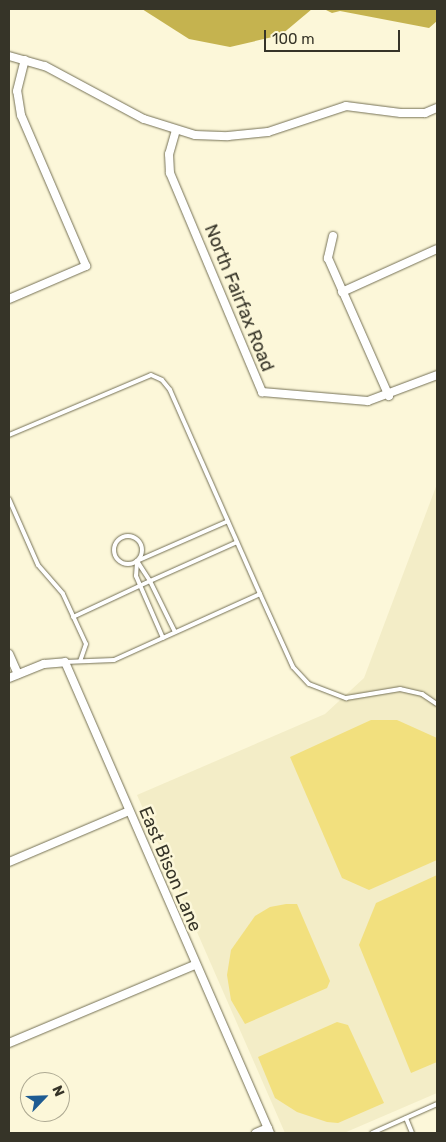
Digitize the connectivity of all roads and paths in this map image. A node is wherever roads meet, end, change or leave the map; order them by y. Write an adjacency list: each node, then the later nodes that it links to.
1 (9, 56): 2 (street)
2 (25, 60): 4 (street); 8 (street)
3 (437, 108): 4 (street)
4 (176, 130): 10 (street, North Fairfax Road)
5 (332, 236): 7 (street)
6 (437, 248): 7 (street)
7 (342, 292): 10 (street)
8 (9, 299)
9 (437, 375): 10 (street, North Fairfax Road)
10 (389, 396)
11 (9, 435): 13 (lane)
12 (9, 499): 19 (lane)
13 (228, 522): 14 (lane); 15 (lane)
14 (237, 542): 16 (lane); 18 (lane)
15 (137, 561): 15 (lane); 16 (lane); 17 (lane)
16 (150, 581): 17 (lane); 20 (lane)
17 (140, 586): 19 (lane); 21 (lane)
18 (260, 594): 20 (lane); 27 (lane)
19 (73, 617): 23 (lane)
20 (175, 632): 21 (lane)
21 (162, 638): 23 (lane)
22 (9, 654): 25 (street)
23 (80, 661): 24 (lane)
24 (65, 662): 25 (street); 28 (street, East Bison Lane)
25 (18, 674): 26 (street)
26 (9, 678)
27 (437, 704)
28 (129, 811): 29 (street); 30 (street, East Bison Lane)
29 (9, 862)
30 (195, 965): 31 (street); 34 (street, East Bison Lane)
31 (9, 1044)
32 (437, 1104): 33 (lane)
33 (406, 1118): 36 (lane); 37 (lane)
34 (269, 1131): 35 (street)
35 (256, 1133)
36 (372, 1133)
37 (412, 1133)

